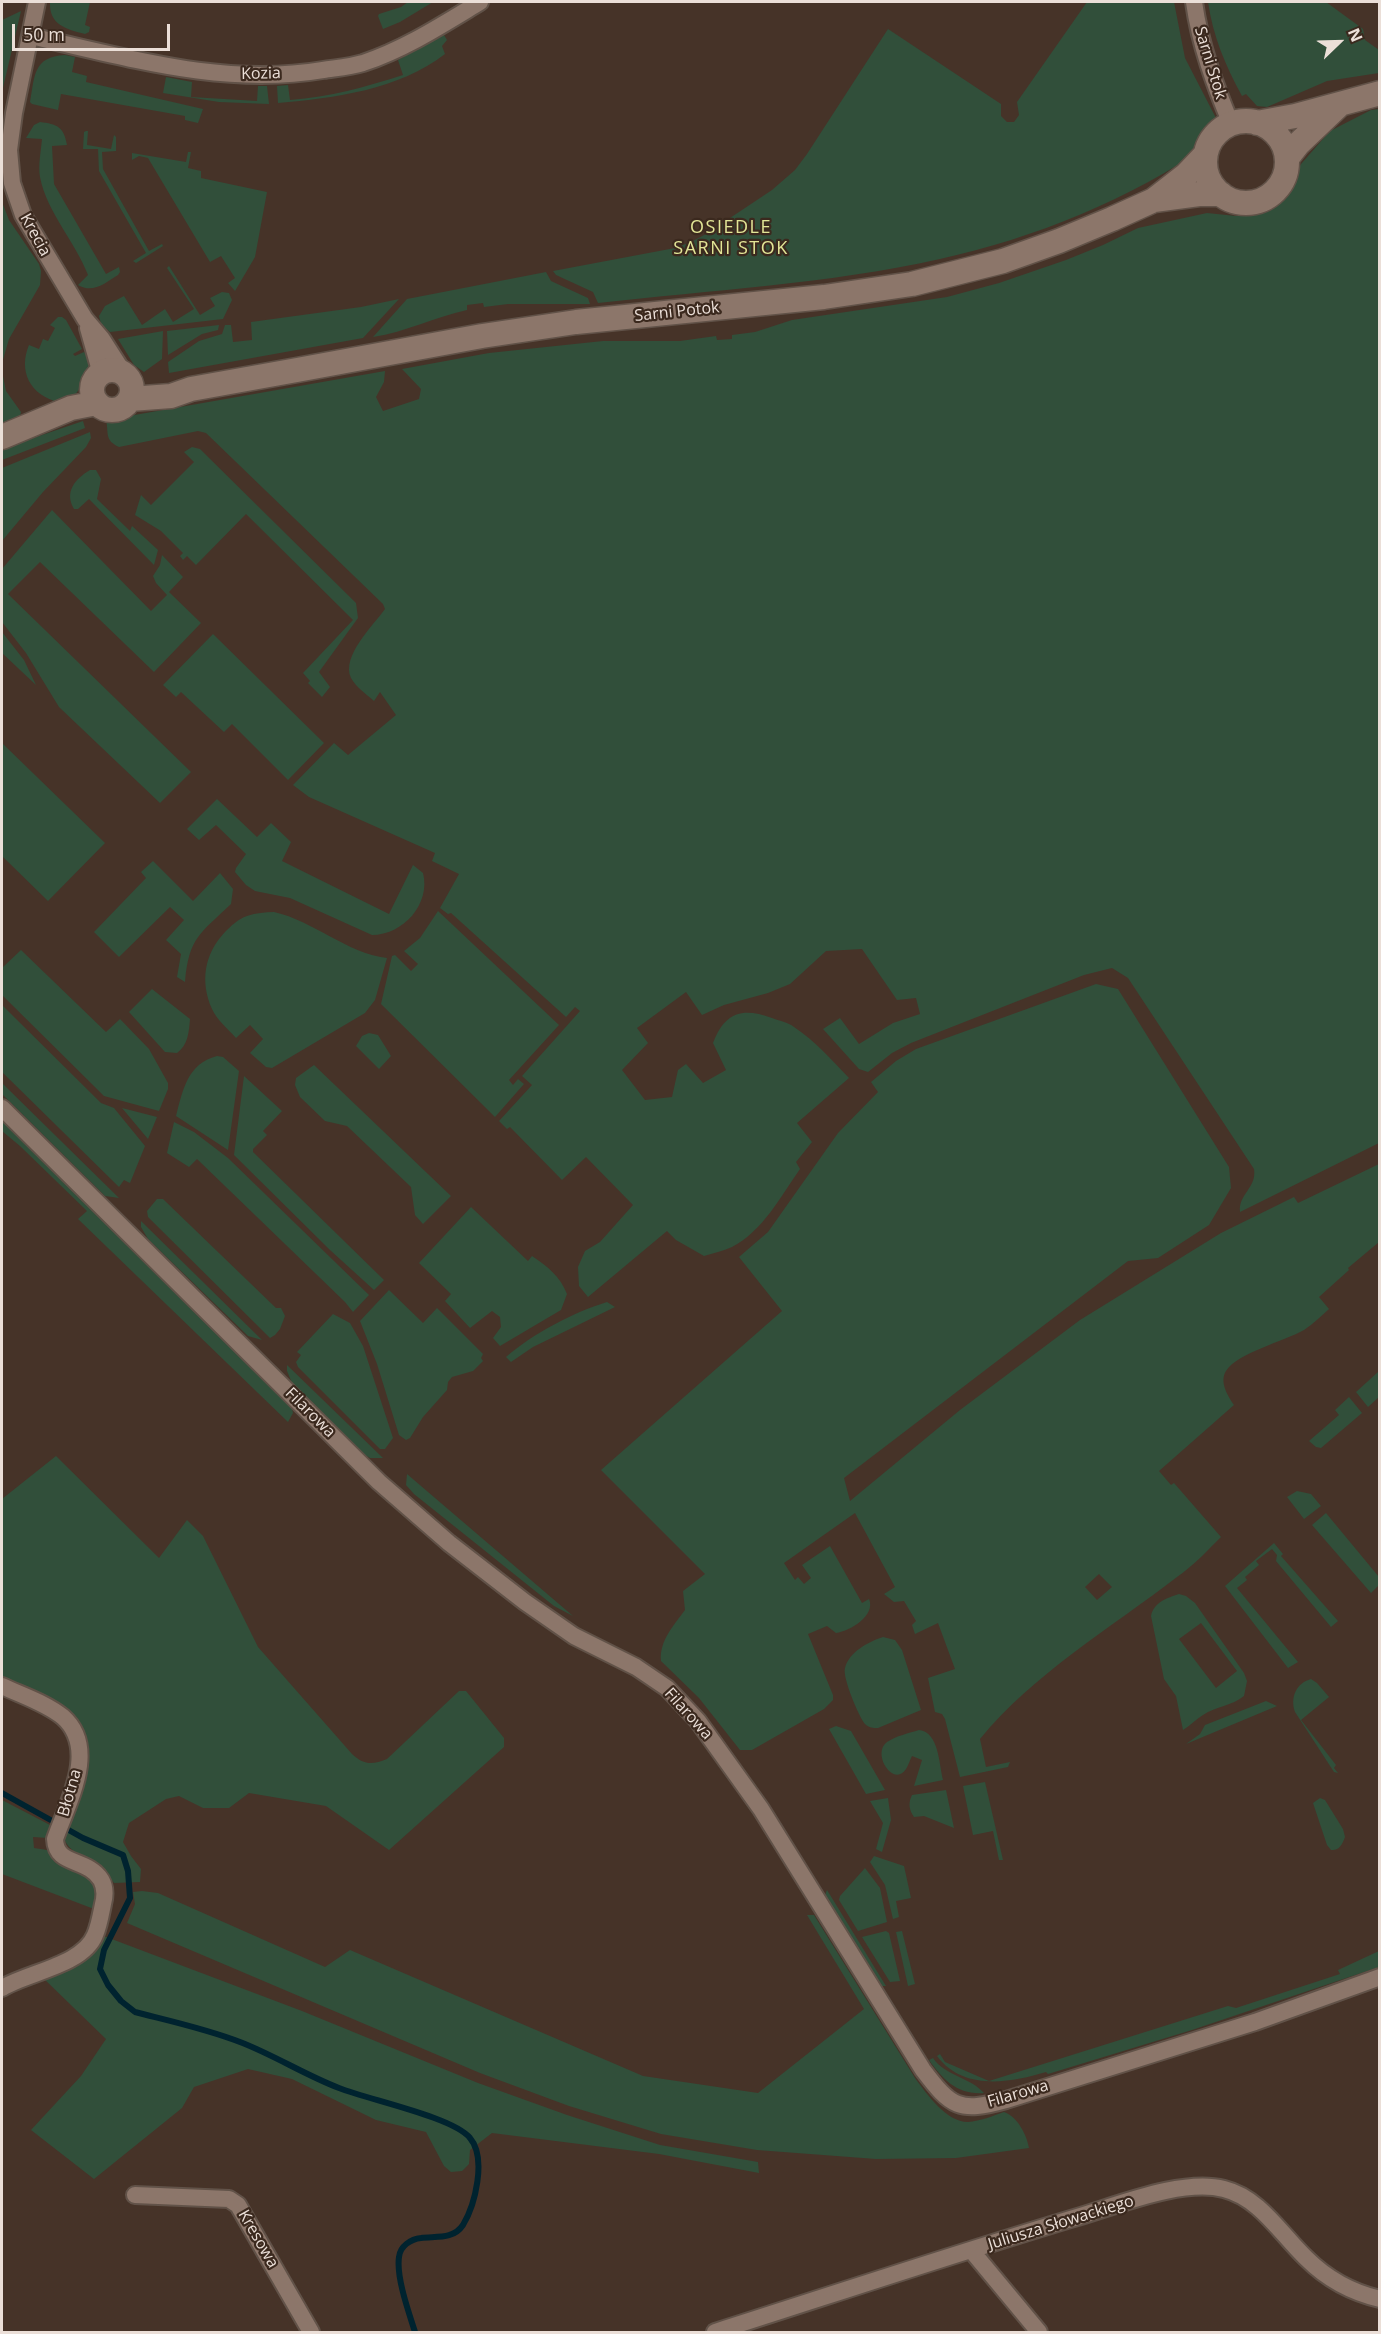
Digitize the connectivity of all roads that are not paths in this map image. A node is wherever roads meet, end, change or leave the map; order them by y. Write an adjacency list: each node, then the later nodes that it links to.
1 (37, 2): 4 (street, Krecia)
2 (480, 2): 4 (street, Kozia)
3 (1194, 2): 8 (street, Sarni Stok)
4 (30, 36): 13 (street, Krecia)
5 (1380, 93): 6 (street)
6 (1340, 105): 7 (street); 10 (street)
7 (1257, 123): 8 (street); 10 (street)
8 (1231, 124): 9 (street)
9 (1205, 155): 11 (street); 12 (street, Sarni Potok)
10 (1287, 158): 11 (street)
11 (1221, 194): 12 (street, Sarni Potok)
12 (1154, 200): 14 (street, Sarni Potok)
13 (84, 319): 14 (street); 15 (street)
14 (129, 387): 15 (street); 15 (street)
15 (97, 390): 16 (street)
16 (2, 437)
17 (2, 1108): 19 (street, Filarowa)
18 (2, 1686): 20 (street, Błotna)
19 (1380, 1977)
20 (2, 1988)
21 (135, 2195): 24 (street, Kresowa)
22 (971, 2250): 23 (street, Juliusza Słowackiego); 25 (street, Juliusza Słowackiego); 26 (street)
23 (1380, 2300)
24 (311, 2332)
25 (714, 2332)
26 (1039, 2332)

